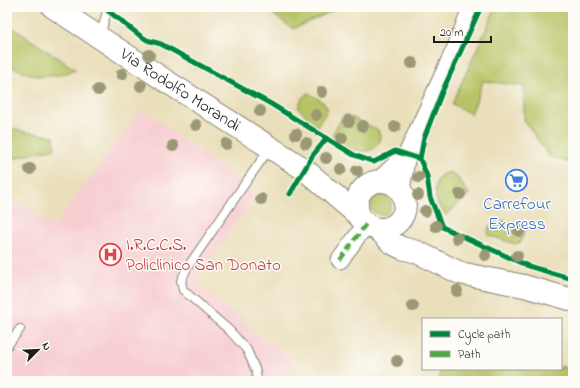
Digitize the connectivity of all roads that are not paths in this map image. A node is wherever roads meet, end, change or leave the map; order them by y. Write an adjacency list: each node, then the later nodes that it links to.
1 (53, 7): 4 (street, Via Rodolfo Morandi)
2 (108, 7): 4 (lane)
3 (472, 7): 6 (street)
4 (100, 38): 5 (street, Via Rodolfo Morandi)
5 (270, 148): 7 (street, Via Rodolfo Morandi); 17 (lane)
6 (407, 154): 8 (street); 9 (street)
7 (308, 172): 8 (street, Via Rodolfo Morandi); 11 (street, Via Rodolfo Morandi)
8 (370, 186): 9 (street); 11 (street)
9 (401, 191): 10 (street)
10 (404, 213): 11 (street); 12 (street)
11 (368, 223): 12 (street, Via Rodolfo Morandi); 13 (street)
12 (417, 252): 14 (street, Via Rodolfo Morandi)
13 (340, 260)
14 (573, 300)
15 (20, 329): 16 (lane)
16 (7, 346)
17 (257, 381)

